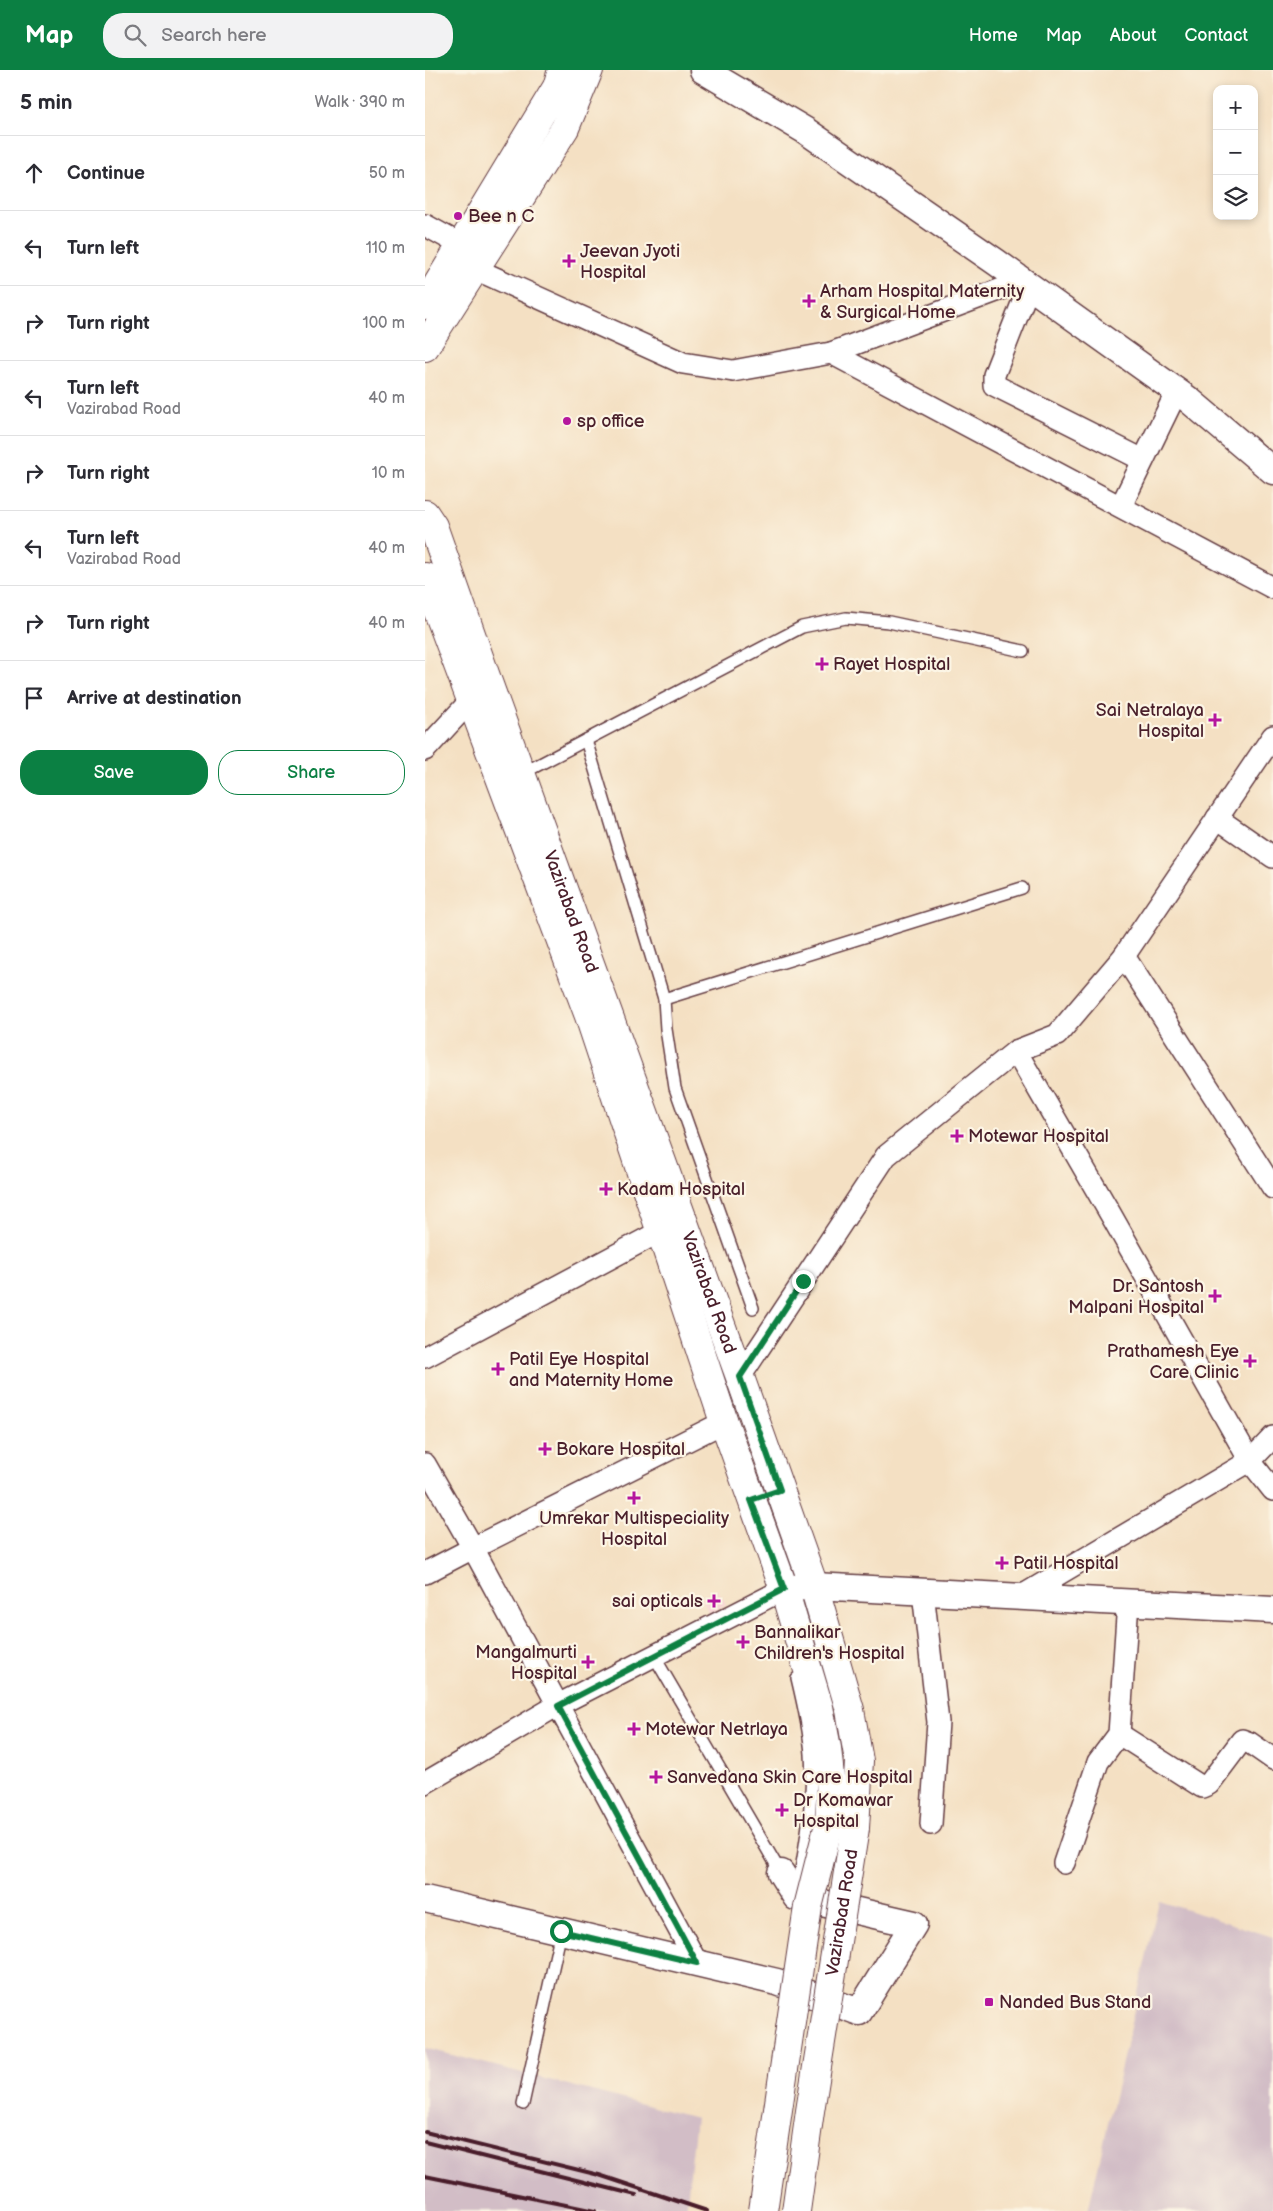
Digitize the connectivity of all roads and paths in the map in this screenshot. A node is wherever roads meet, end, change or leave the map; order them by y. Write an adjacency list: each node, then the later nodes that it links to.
1 (562, 70): 5 (main road)
2 (589, 70): 5 (main road)
3 (703, 70): 6 (street)
4 (425, 225): 5 (street)
5 (463, 258): 7 (main road); 8 (main road); 9 (street)
6 (1026, 283): 9 (street); 10 (street); 11 (street)
7 (425, 305)
8 (425, 347)
9 (831, 353): 13 (street)
10 (1177, 391): 11 (street); 12 (street)
11 (1143, 460): 13 (street)
12 (1273, 470)
13 (1121, 506): 16 (street)
14 (425, 514): 22 (main road, Vazirabad Road)
15 (425, 577): 18 (main road, Vazirabad Road)
16 (1273, 588)
17 (1023, 651): 20 (lane)
18 (471, 700): 21 (street); 30 (main road, Vazirabad Road)
19 (1273, 736): 23 (street)
20 (586, 740): 22 (lane); 27 (lane)
21 (425, 750)
22 (521, 774): 30 (main road, Vazirabad Road)
23 (1217, 818): 24 (street); 26 (street)
24 (1273, 857)
25 (1022, 888): 27 (lane)
26 (1124, 956): 28 (street); 29 (street)
27 (664, 999): 31 (lane)
28 (1015, 1051): 33 (street); 36 (street)
29 (1273, 1188)
30 (672, 1225): 32 (street); 33 (main road, Vazirabad Road); 34 (main road, Vazirabad Road)
31 (753, 1308)
32 (425, 1357)
33 (740, 1377): 38 (main road, Vazirabad Road)
34 (724, 1422): 40 (main road, Vazirabad Road); 41 (street)
35 (1273, 1437): 36 (street)
36 (1250, 1461): 39 (street); 46 (street)
37 (425, 1464): 41 (street)
38 (780, 1490): 40 (main road); 43 (main road, Vazirabad Road)
39 (1273, 1490)
40 (751, 1500): 45 (main road, Vazirabad Road)
41 (473, 1548): 42 (street); 51 (street)
42 (425, 1573)
43 (813, 1586): 44 (street); 45 (street); 56 (main road, Vazirabad Road)
44 (923, 1592): 46 (street); 55 (street)
45 (777, 1596): 49 (street); 56 (main road, Vazirabad Road)
46 (1021, 1597): 47 (street)
47 (1128, 1602): 48 (street); 52 (street)
48 (1273, 1610)
49 (654, 1656): 51 (street); 58 (lane)
50 (795, 1668): 59 (lane)
51 (558, 1706): 54 (street); 62 (street)
52 (1119, 1734): 53 (street); 57 (street)
53 (1273, 1759)
54 (425, 1783)
55 (931, 1824)
56 (842, 1826): 64 (main road, Vazirabad Road, bridge); 65 (main road, Vazirabad Road, bridge)
57 (1064, 1863)
58 (781, 1874): 59 (street)
59 (796, 1897): 62 (street)
60 (425, 1899): 61 (street)
61 (561, 1931): 62 (street); 63 (lane)
62 (697, 1963)
63 (523, 2104)
64 (763, 2211)
65 (796, 2211)

